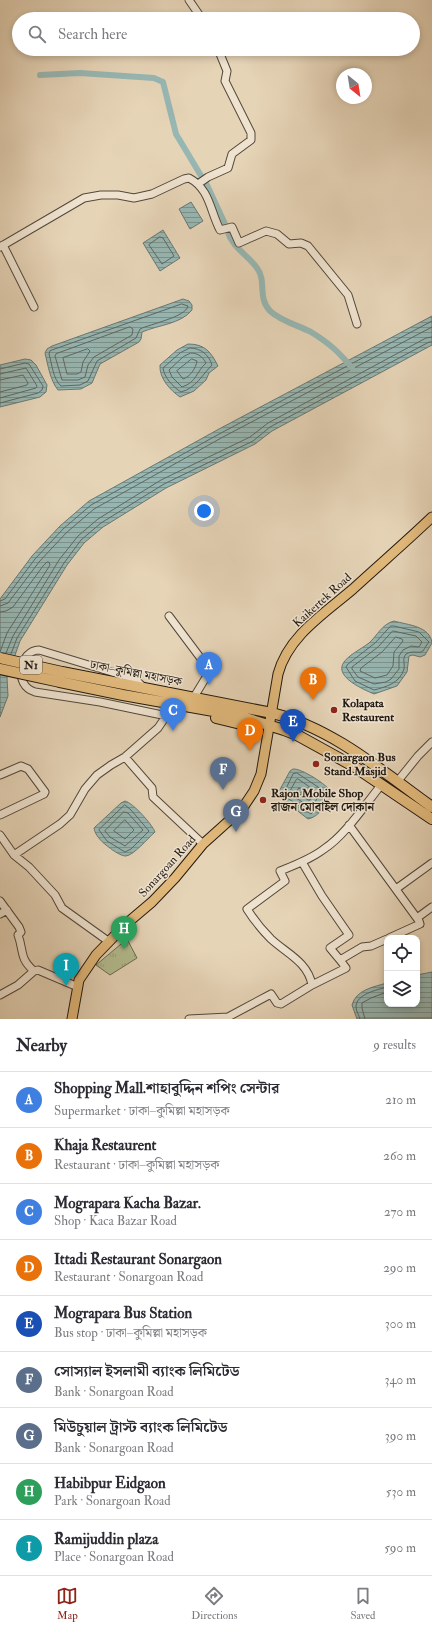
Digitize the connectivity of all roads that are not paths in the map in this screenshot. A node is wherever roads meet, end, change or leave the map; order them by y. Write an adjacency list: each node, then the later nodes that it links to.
1 (189, 0): 2 (street)
2 (197, 12)
3 (221, 56): 4 (street)
4 (198, 184): 5 (street); 7 (street)
5 (1, 246): 6 (street)
6 (34, 307)
7 (357, 324)
8 (432, 517): 17 (main road, Kaikertek Road)
9 (169, 616): 15 (street)
10 (0, 658): 12 (highway, ঢাকা–কুমিল্লা মহাসড়ক / N1, bridge)
11 (0, 669): 12 (highway, ঢাকা–কুমিল্লা মহাসড়ক / N1, bridge)
12 (61, 677): 13 (highway, ঢাকা–কুমিল্লা মহাসড়ক / N1); 14 (highway, ঢাকা–কুমিল্লা মহাসড়ক / N1)
13 (144, 688): 15 (highway, ঢাকা–কুমিল্লা মহাসড়ক / N1); 16 (street)
14 (106, 691): 16 (highway); 18 (highway, ঢাকা–কুমিল্লা মহাসড়ক / N1)
15 (194, 697): 17 (highway, ঢাকা–কুমিল্লা মহাসড়ক / N1)
16 (169, 712): 18 (highway); 20 (street)
17 (272, 714): 18 (main road, Kaikertek Road); 22 (highway, ঢাকা–কুমিল্লা মহাসড়ক / N1)
18 (270, 728): 23 (highway); 26 (highway, ঢাকা–কুমিল্লা মহাসড়ক / N1); 30 (main road, Sonargoan Road)
19 (432, 742): 22 (street)
20 (124, 757): 30 (street); 31 (street)
21 (0, 775): 25 (street)
22 (397, 782): 24 (highway, ঢাকা–কুমিল্লা মহাসড়ক / N1)
23 (378, 789): 27 (highway); 28 (street)
24 (432, 807)
25 (0, 815)
26 (432, 819)
27 (432, 825)
28 (349, 826): 32 (street); 34 (street)
29 (0, 835): 31 (street)
30 (203, 844): 42 (main road, Sonargoan Road)
31 (14, 855): 42 (street)
32 (302, 862): 43 (street); 45 (street)
33 (432, 863): 34 (street)
34 (396, 889): 39 (street)
35 (0, 901): 37 (street)
36 (432, 907): 39 (street)
37 (7, 910): 38 (street); 44 (street)
38 (0, 914)
39 (417, 918): 40 (street)
40 (395, 935)
41 (384, 940): 43 (street)
42 (108, 941): 46 (main road, Sonargoan Road)
43 (340, 960): 45 (street)
44 (34, 970): 46 (street); 47 (street)
45 (312, 985): 49 (street)
46 (78, 987): 48 (main road, Sonargoan Road)
47 (0, 995)
48 (72, 1019)
49 (189, 1019)

